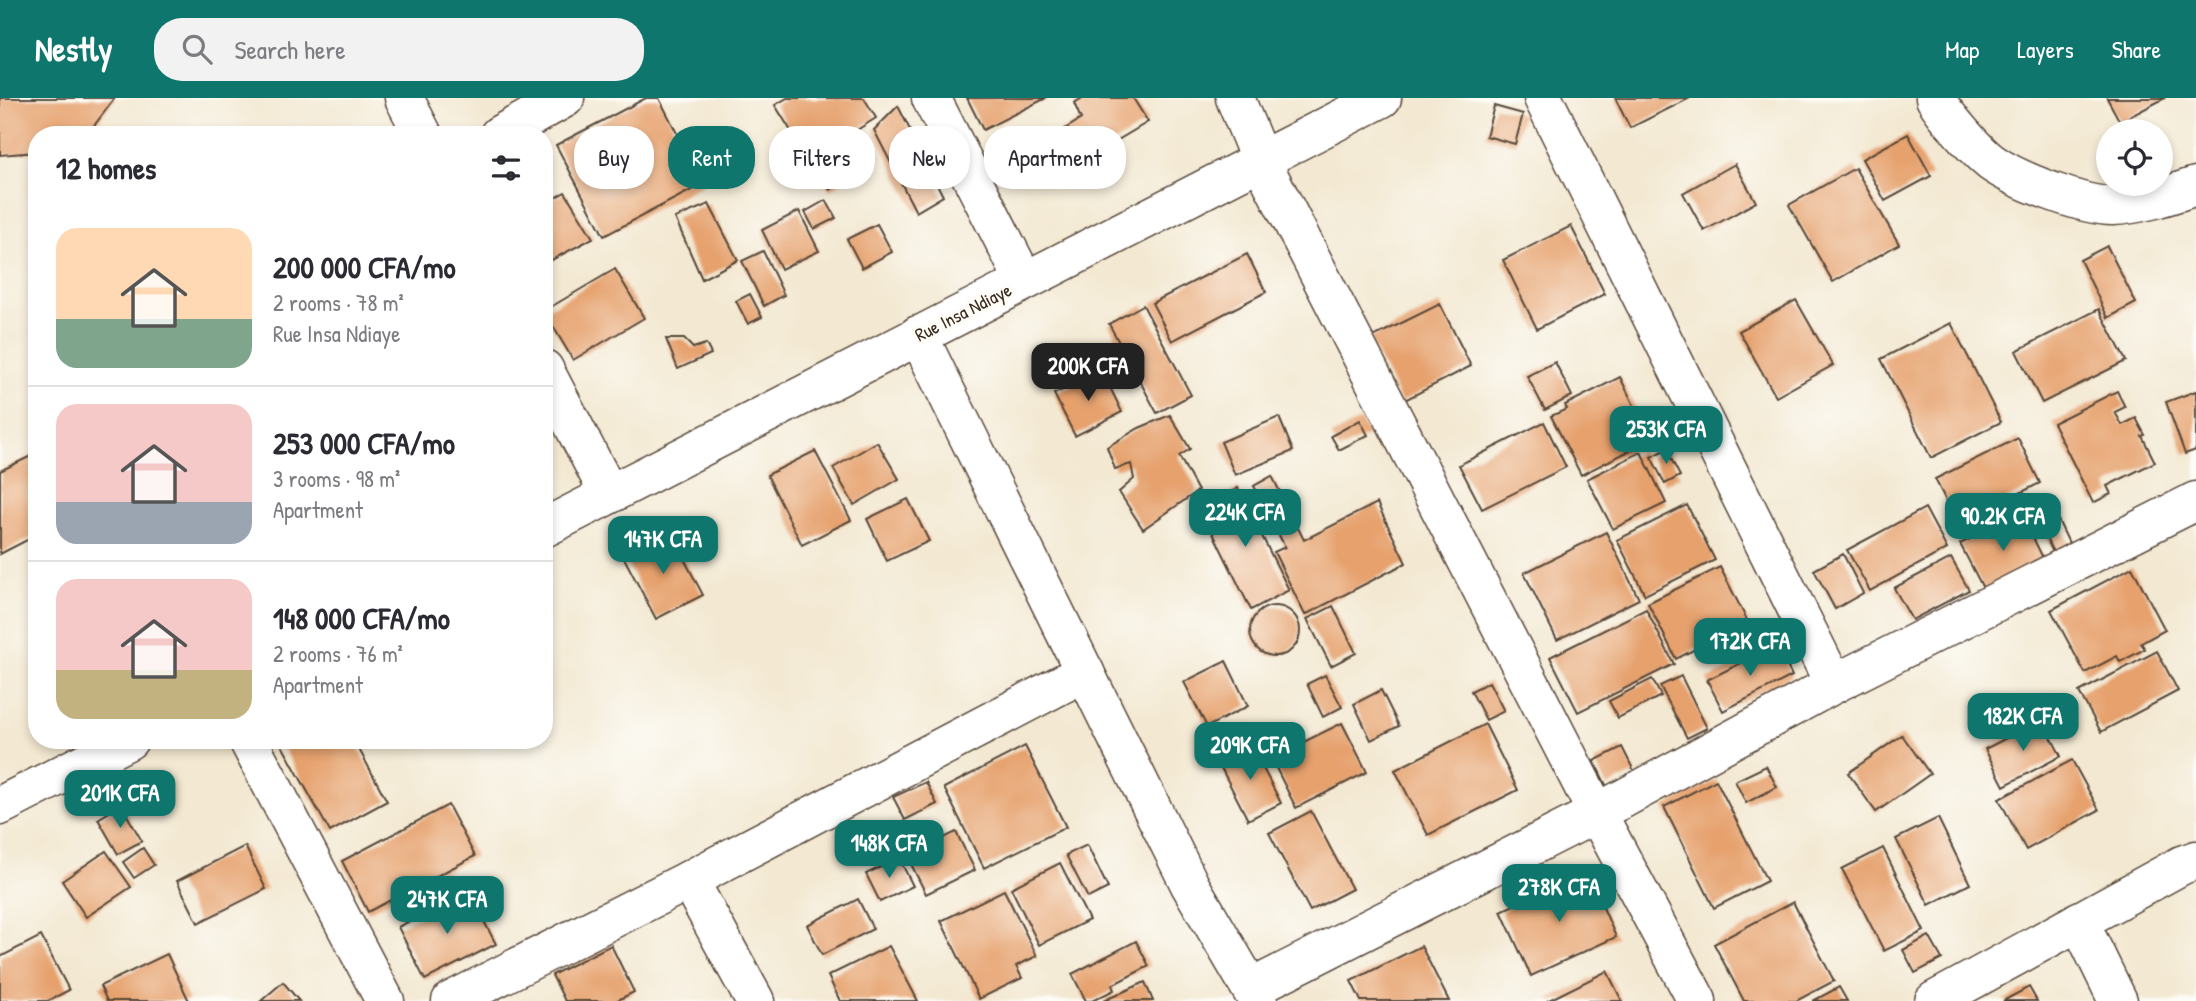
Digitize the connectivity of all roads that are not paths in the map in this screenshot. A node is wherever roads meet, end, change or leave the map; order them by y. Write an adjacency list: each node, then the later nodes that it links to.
1 (404, 98): 8 (street)
2 (565, 98): 9 (street)
3 (931, 98): 12 (street)
4 (1235, 98): 10 (street)
5 (1382, 98): 10 (street, Rue Insa Ndiaye)
6 (1543, 98): 19 (street)
7 (1935, 98): 11 (street)
8 (418, 126)
9 (515, 126)
10 (1260, 159): 12 (street, Rue Insa Ndiaye); 23 (street)
11 (2196, 186)
12 (1024, 280): 13 (street, Rue Insa Ndiaye)
13 (918, 335): 15 (street, Rue Insa Ndiaye); 18 (street)
14 (553, 386): 15 (street)
15 (609, 494): 17 (street, Rue Insa Ndiaye)
16 (2196, 501): 19 (street)
17 (553, 523)
18 (1085, 672): 25 (street); 27 (street)
19 (1834, 684): 23 (street)
20 (111, 749): 22 (street)
21 (253, 749): 28 (street)
22 (0, 806)
23 (1597, 813): 27 (street); 31 (street)
24 (2196, 860): 26 (street)
25 (688, 880): 29 (street); 30 (street)
26 (2079, 922): 32 (street); 33 (street)
27 (1255, 995)
28 (385, 1001)
29 (451, 1001)
30 (755, 1001)
31 (1697, 1001)
32 (1934, 1001)
33 (2118, 1001)

